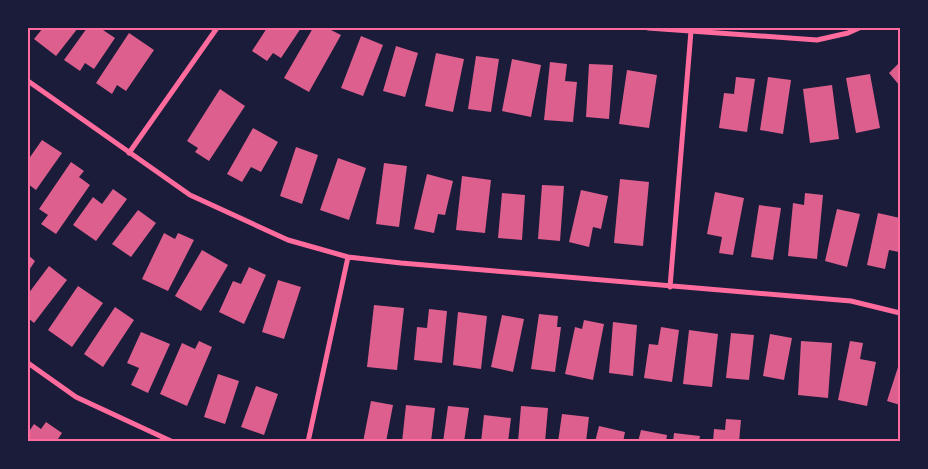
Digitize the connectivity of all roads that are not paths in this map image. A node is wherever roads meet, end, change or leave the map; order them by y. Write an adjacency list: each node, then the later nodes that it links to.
1 (217, 28): 6 (street)
2 (648, 28): 4 (street)
3 (859, 28): 4 (street)
4 (691, 31): 8 (street)
5 (28, 81): 6 (street)
6 (129, 153): 7 (street)
7 (348, 257): 8 (street); 12 (street)
8 (670, 287): 9 (street)
9 (900, 313)
10 (28, 363): 11 (street)
11 (173, 442)
12 (308, 442)

